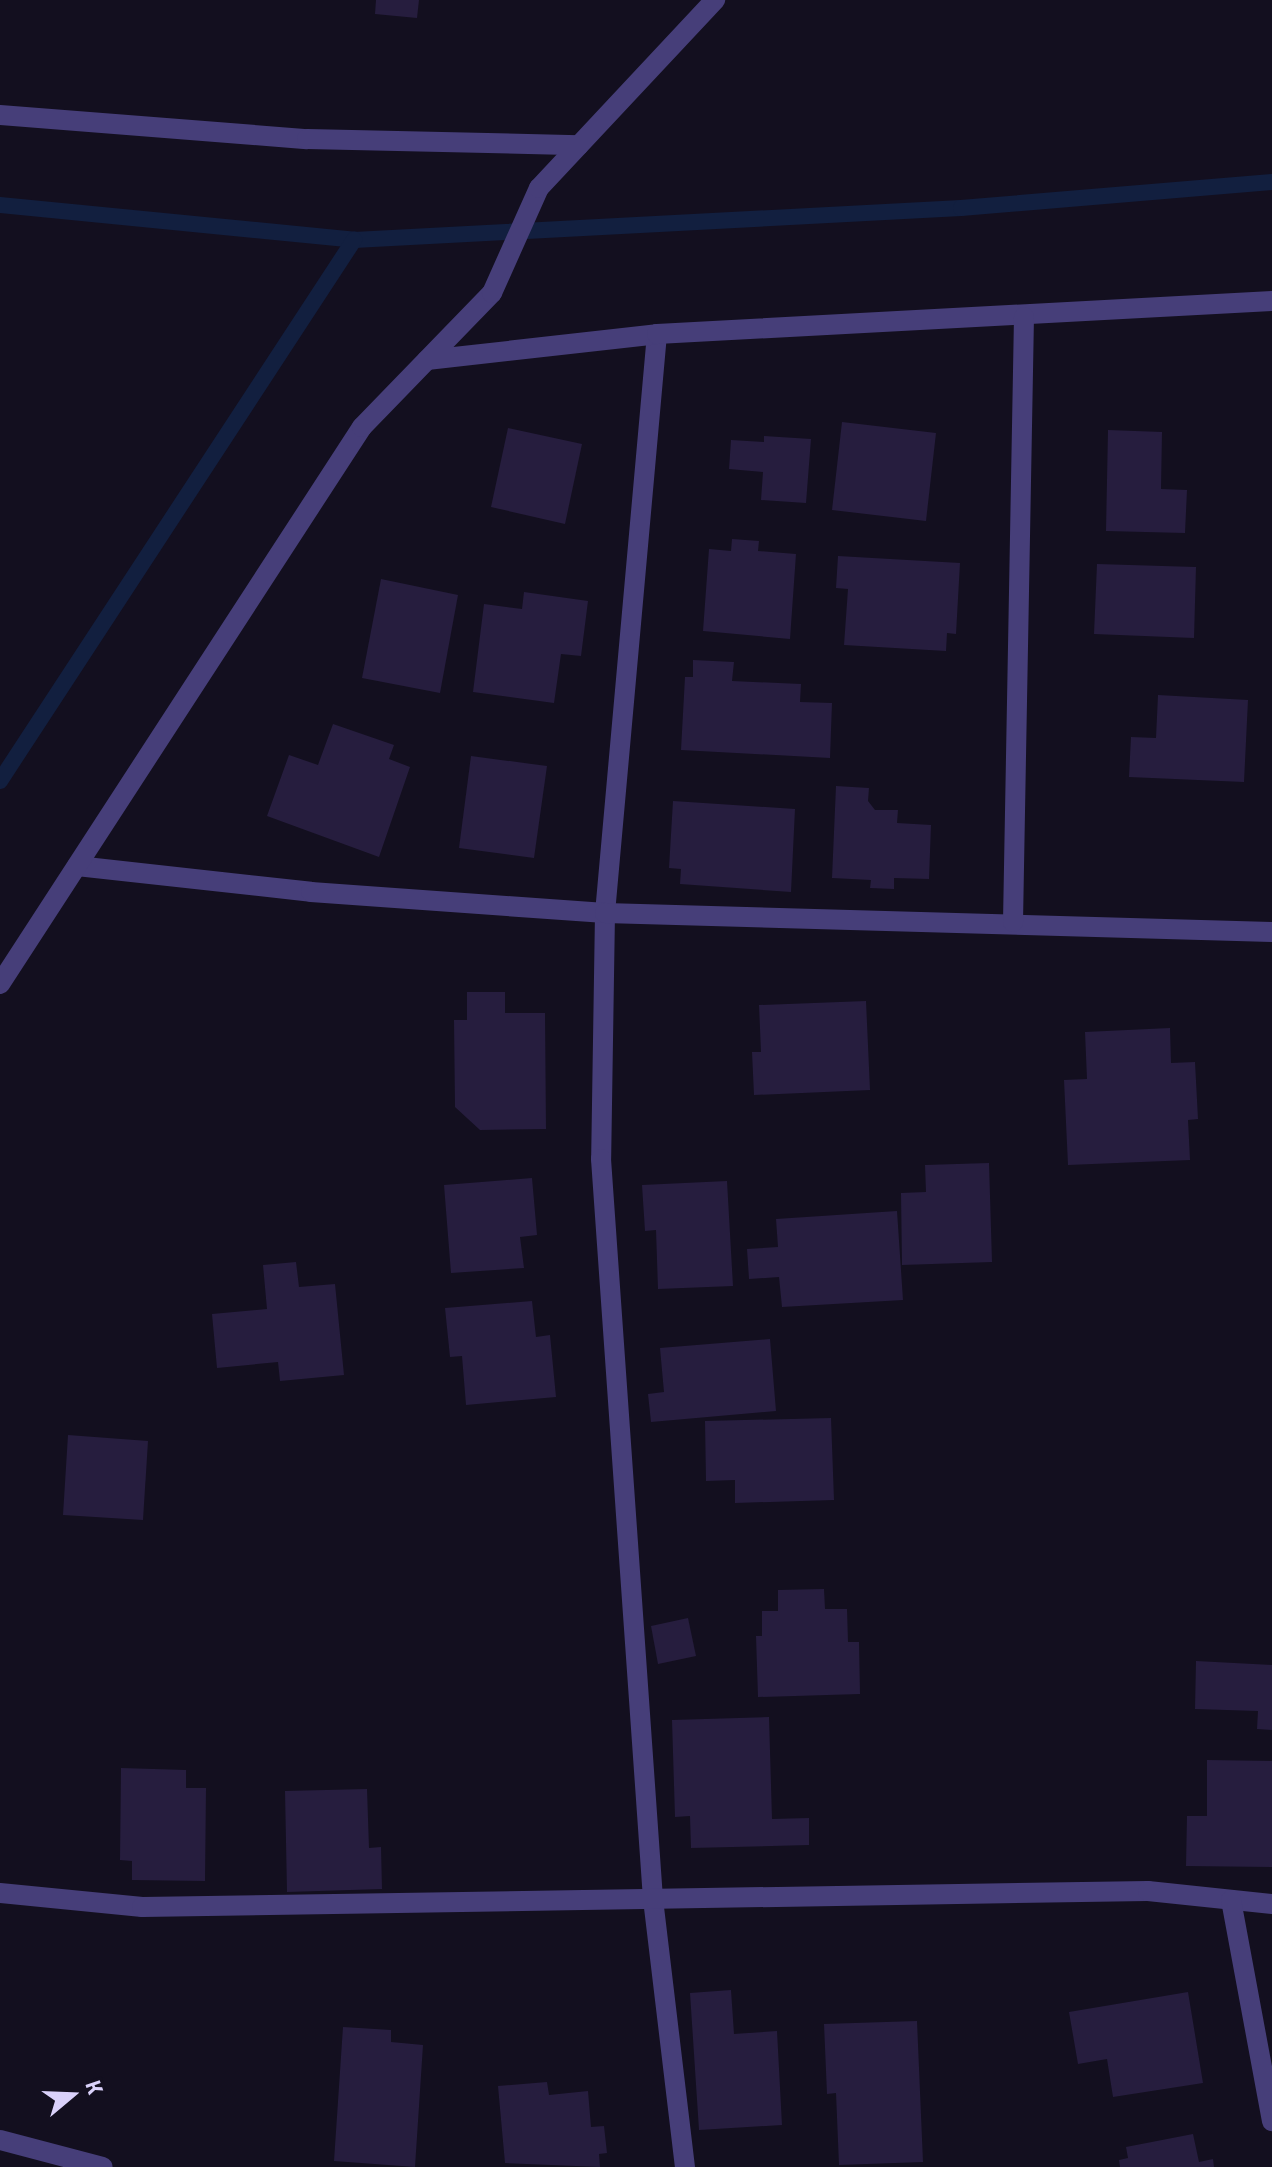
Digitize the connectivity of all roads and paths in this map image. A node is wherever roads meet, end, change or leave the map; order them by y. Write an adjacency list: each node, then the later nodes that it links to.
1 (715, 0): 3 (street)
2 (0, 115): 3 (street)
3 (579, 145): 7 (street)
4 (1272, 301): 5 (street)
5 (1024, 317): 6 (street); 10 (street)
6 (657, 334): 7 (street); 9 (street)
7 (427, 360): 8 (street)
8 (77, 866): 9 (street); 12 (street)
9 (605, 913): 10 (street); 14 (street)
10 (1013, 922): 11 (street)
11 (1272, 932)
12 (0, 984)
13 (0, 1893): 14 (street)
14 (653, 1899): 15 (street); 20 (street)
15 (1231, 1900): 16 (street); 17 (street)
16 (1272, 1904)
17 (1272, 2121)
18 (0, 2140): 19 (street)
19 (103, 2167)
20 (685, 2167)

